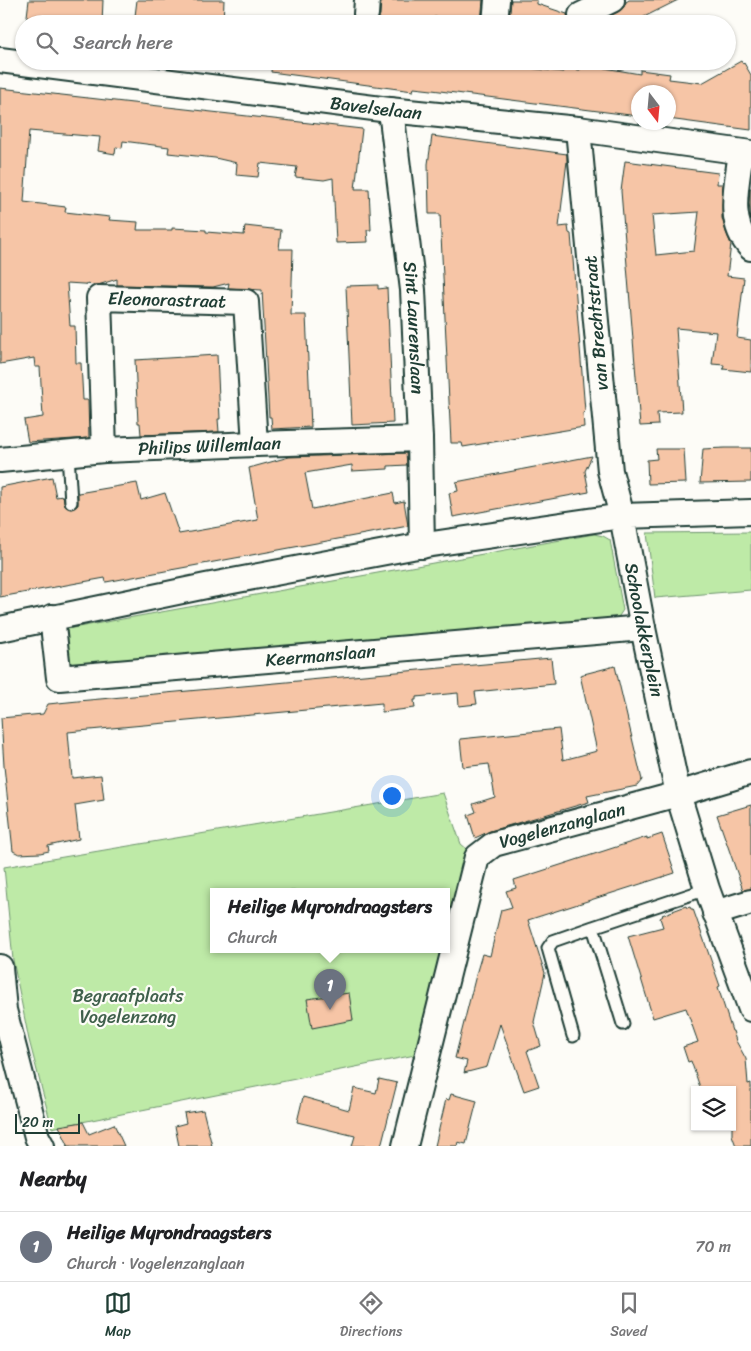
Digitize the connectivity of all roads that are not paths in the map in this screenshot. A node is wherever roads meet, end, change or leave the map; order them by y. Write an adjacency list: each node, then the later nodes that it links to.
1 (497, 0): 3 (street)
2 (612, 0): 4 (street)
3 (496, 15)
4 (581, 15)
5 (0, 60): 6 (street, Bavelselaan)
6 (15, 62)
7 (78, 70): 8 (street, Bavelselaan)
8 (391, 110): 9 (street, Bavelselaan); 12 (street, Sint Laurenslaan)
9 (578, 129): 10 (street, Bavelselaan); 19 (street, van Brechtstraat)
10 (746, 153): 11 (street)
11 (751, 248)
12 (420, 439): 13 (street, Philips Willemlaan); 20 (street, Sint Laurenslaan)
13 (255, 444): 14 (street, Philips Willemlaan); 14 (street, Eleonorastraat)
14 (104, 450): 15 (street, Philips Willemlaan)
15 (68, 454): 16 (street, Philips Willemlaan); 17 (lane)
16 (0, 460)
17 (72, 502)
18 (751, 512): 19 (street)
19 (622, 516): 20 (street); 22 (street, Schoolakkerplein)
20 (422, 546): 21 (street)
21 (52, 617): 22 (street, Keermanslaan); 23 (street)
22 (643, 628): 25 (street, Schoolakkerplein)
23 (0, 629)
24 (751, 772): 25 (street)
25 (678, 794): 26 (street, Schoolakkerplein); 35 (street, Vogelenzanglaan)
26 (707, 889): 28 (street, Schoolakkerplein); 29 (lane)
27 (751, 902): 28 (street)
28 (716, 913): 31 (street, Schoolakkerplein)
29 (593, 927): 32 (lane); 33 (lane)
30 (0, 967): 34 (street)
31 (751, 1009)
32 (623, 1024)
33 (573, 1036)
34 (42, 1146)
35 (405, 1146)

